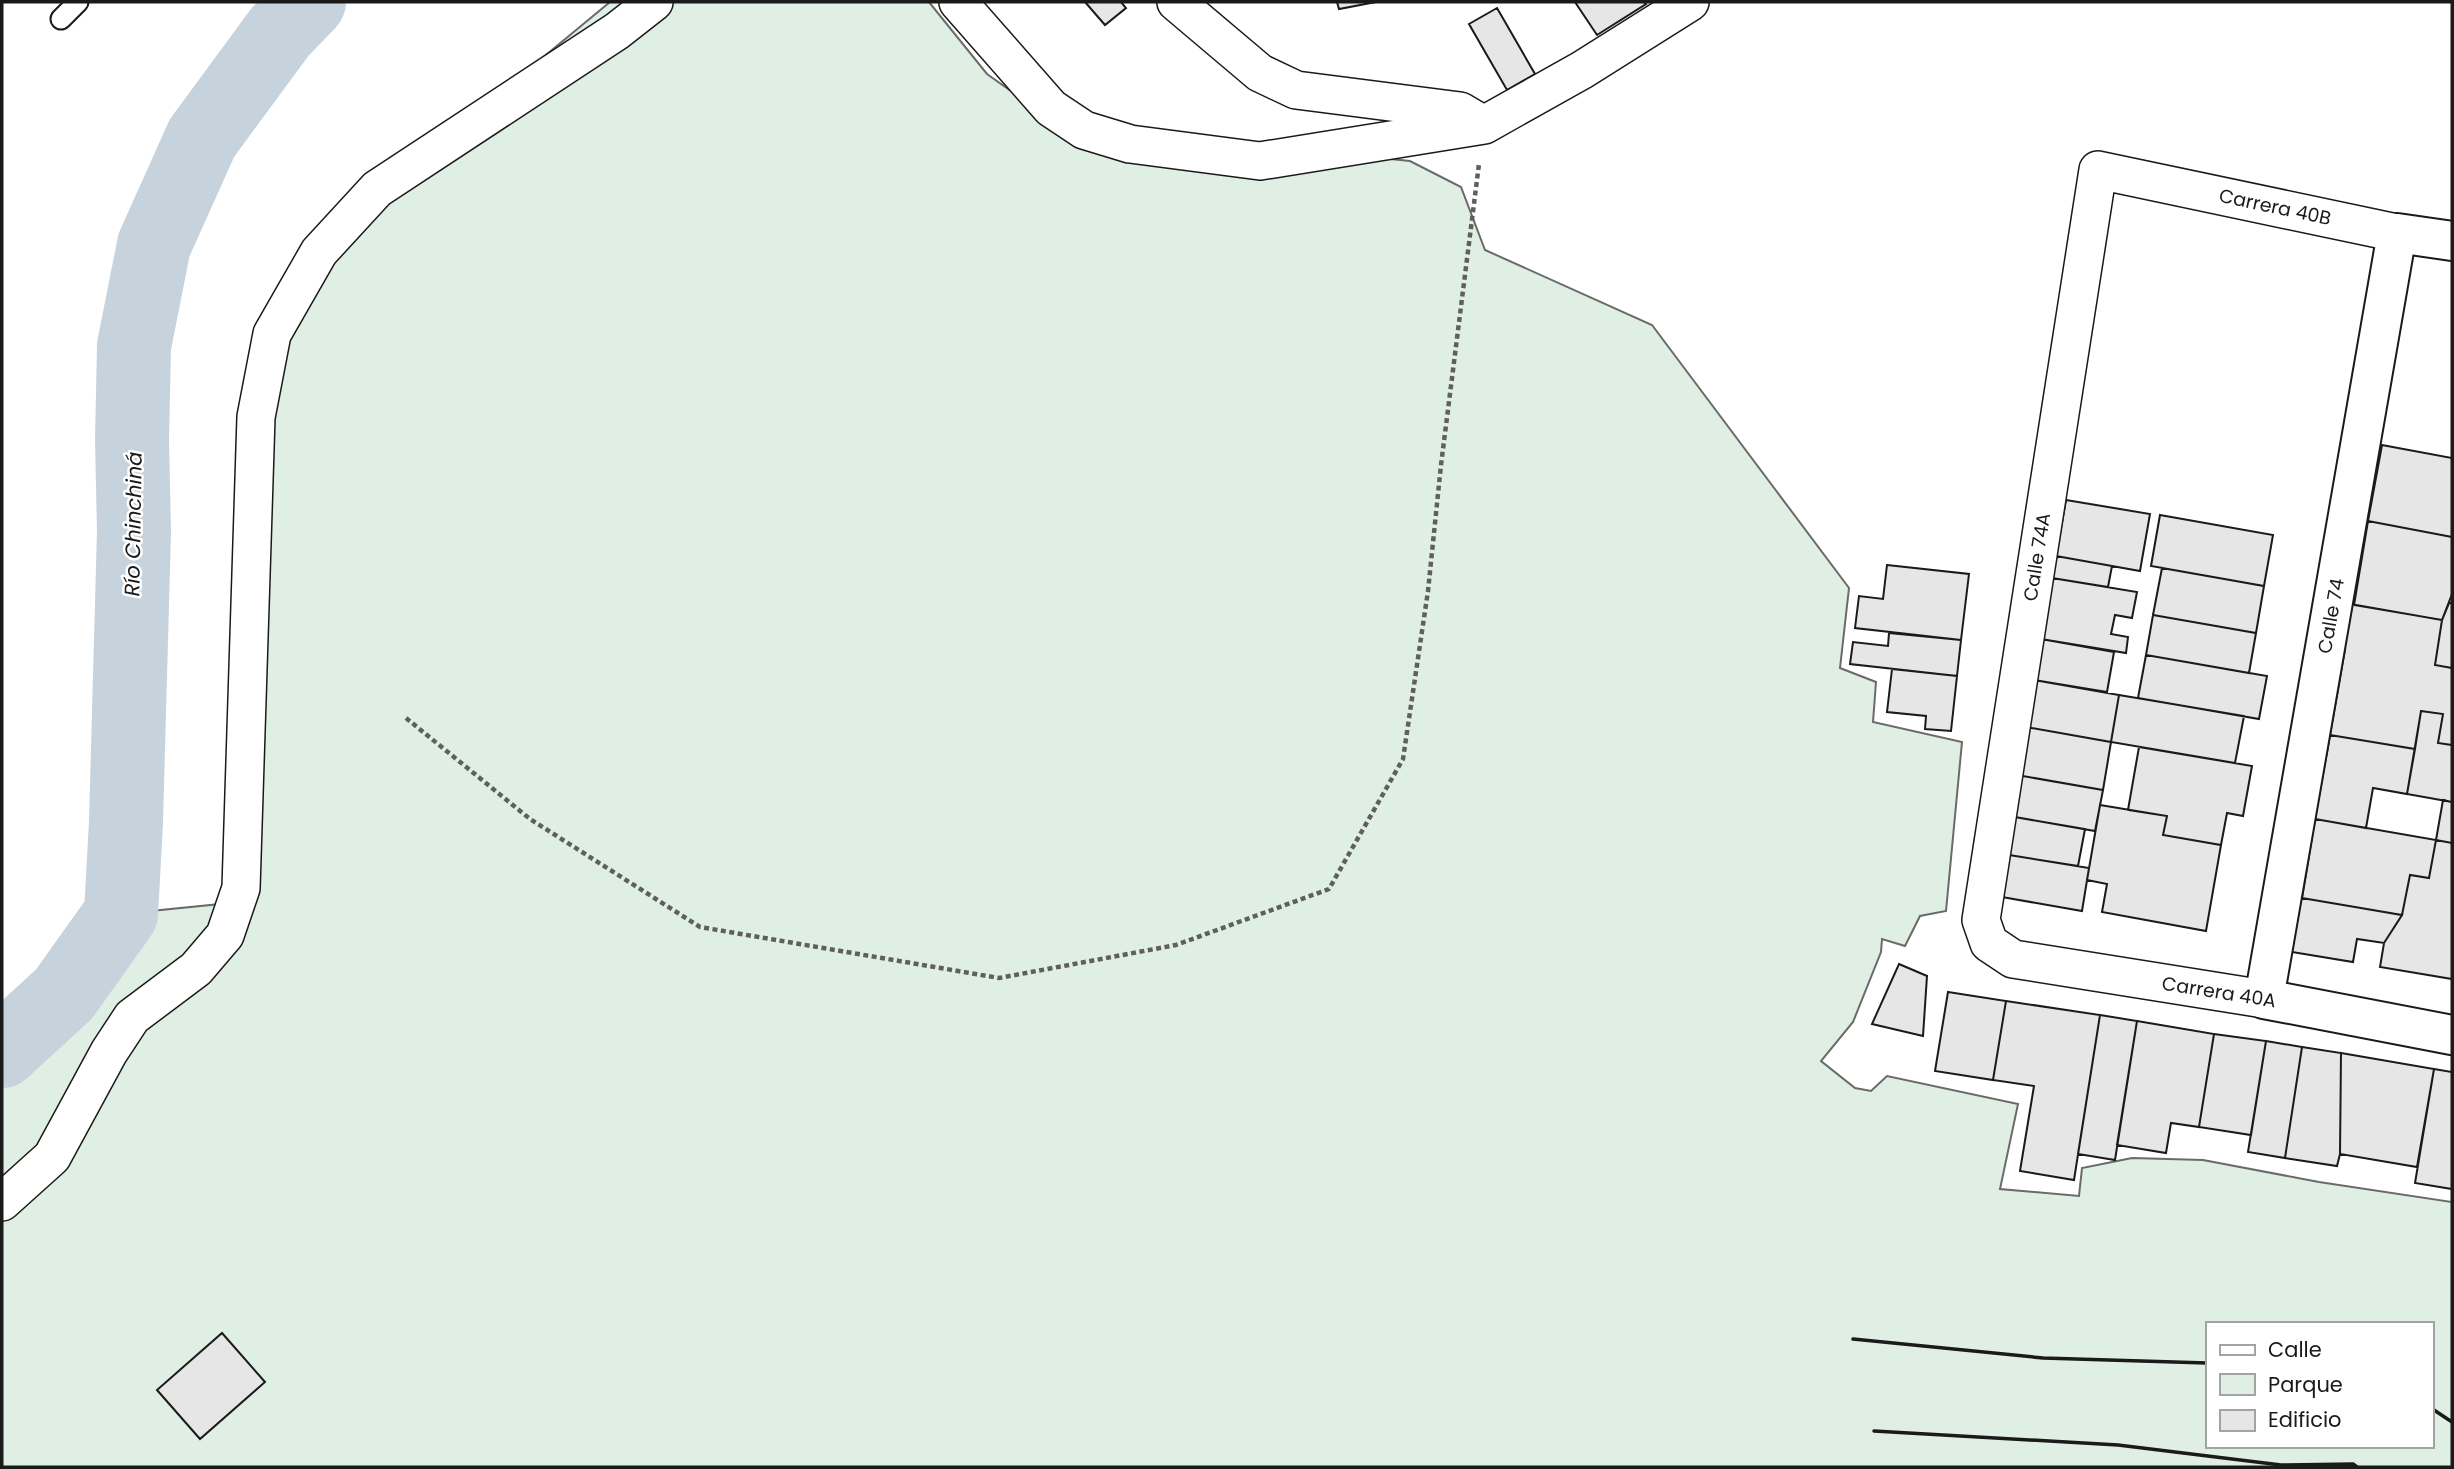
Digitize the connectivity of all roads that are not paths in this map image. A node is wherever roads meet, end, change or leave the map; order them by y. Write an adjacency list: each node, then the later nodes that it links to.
1 (78, 2): 6 (lane)
2 (654, 2): 14 (street)
3 (958, 2): 7 (street)
4 (1176, 2): 7 (street)
5 (1690, 2): 7 (street)
6 (61, 19)
7 (1484, 125)
8 (2098, 170): 9 (street, Carrera 40B); 11 (street, Calle 74A)
9 (2397, 233): 10 (street, Carrera 40B); 12 (street, Calle 74)
10 (2452, 241)
11 (1989, 943): 12 (street, Carrera 40A)
12 (2264, 999): 13 (street, Carrera 40A)
13 (2452, 1035)
14 (2, 1202)

